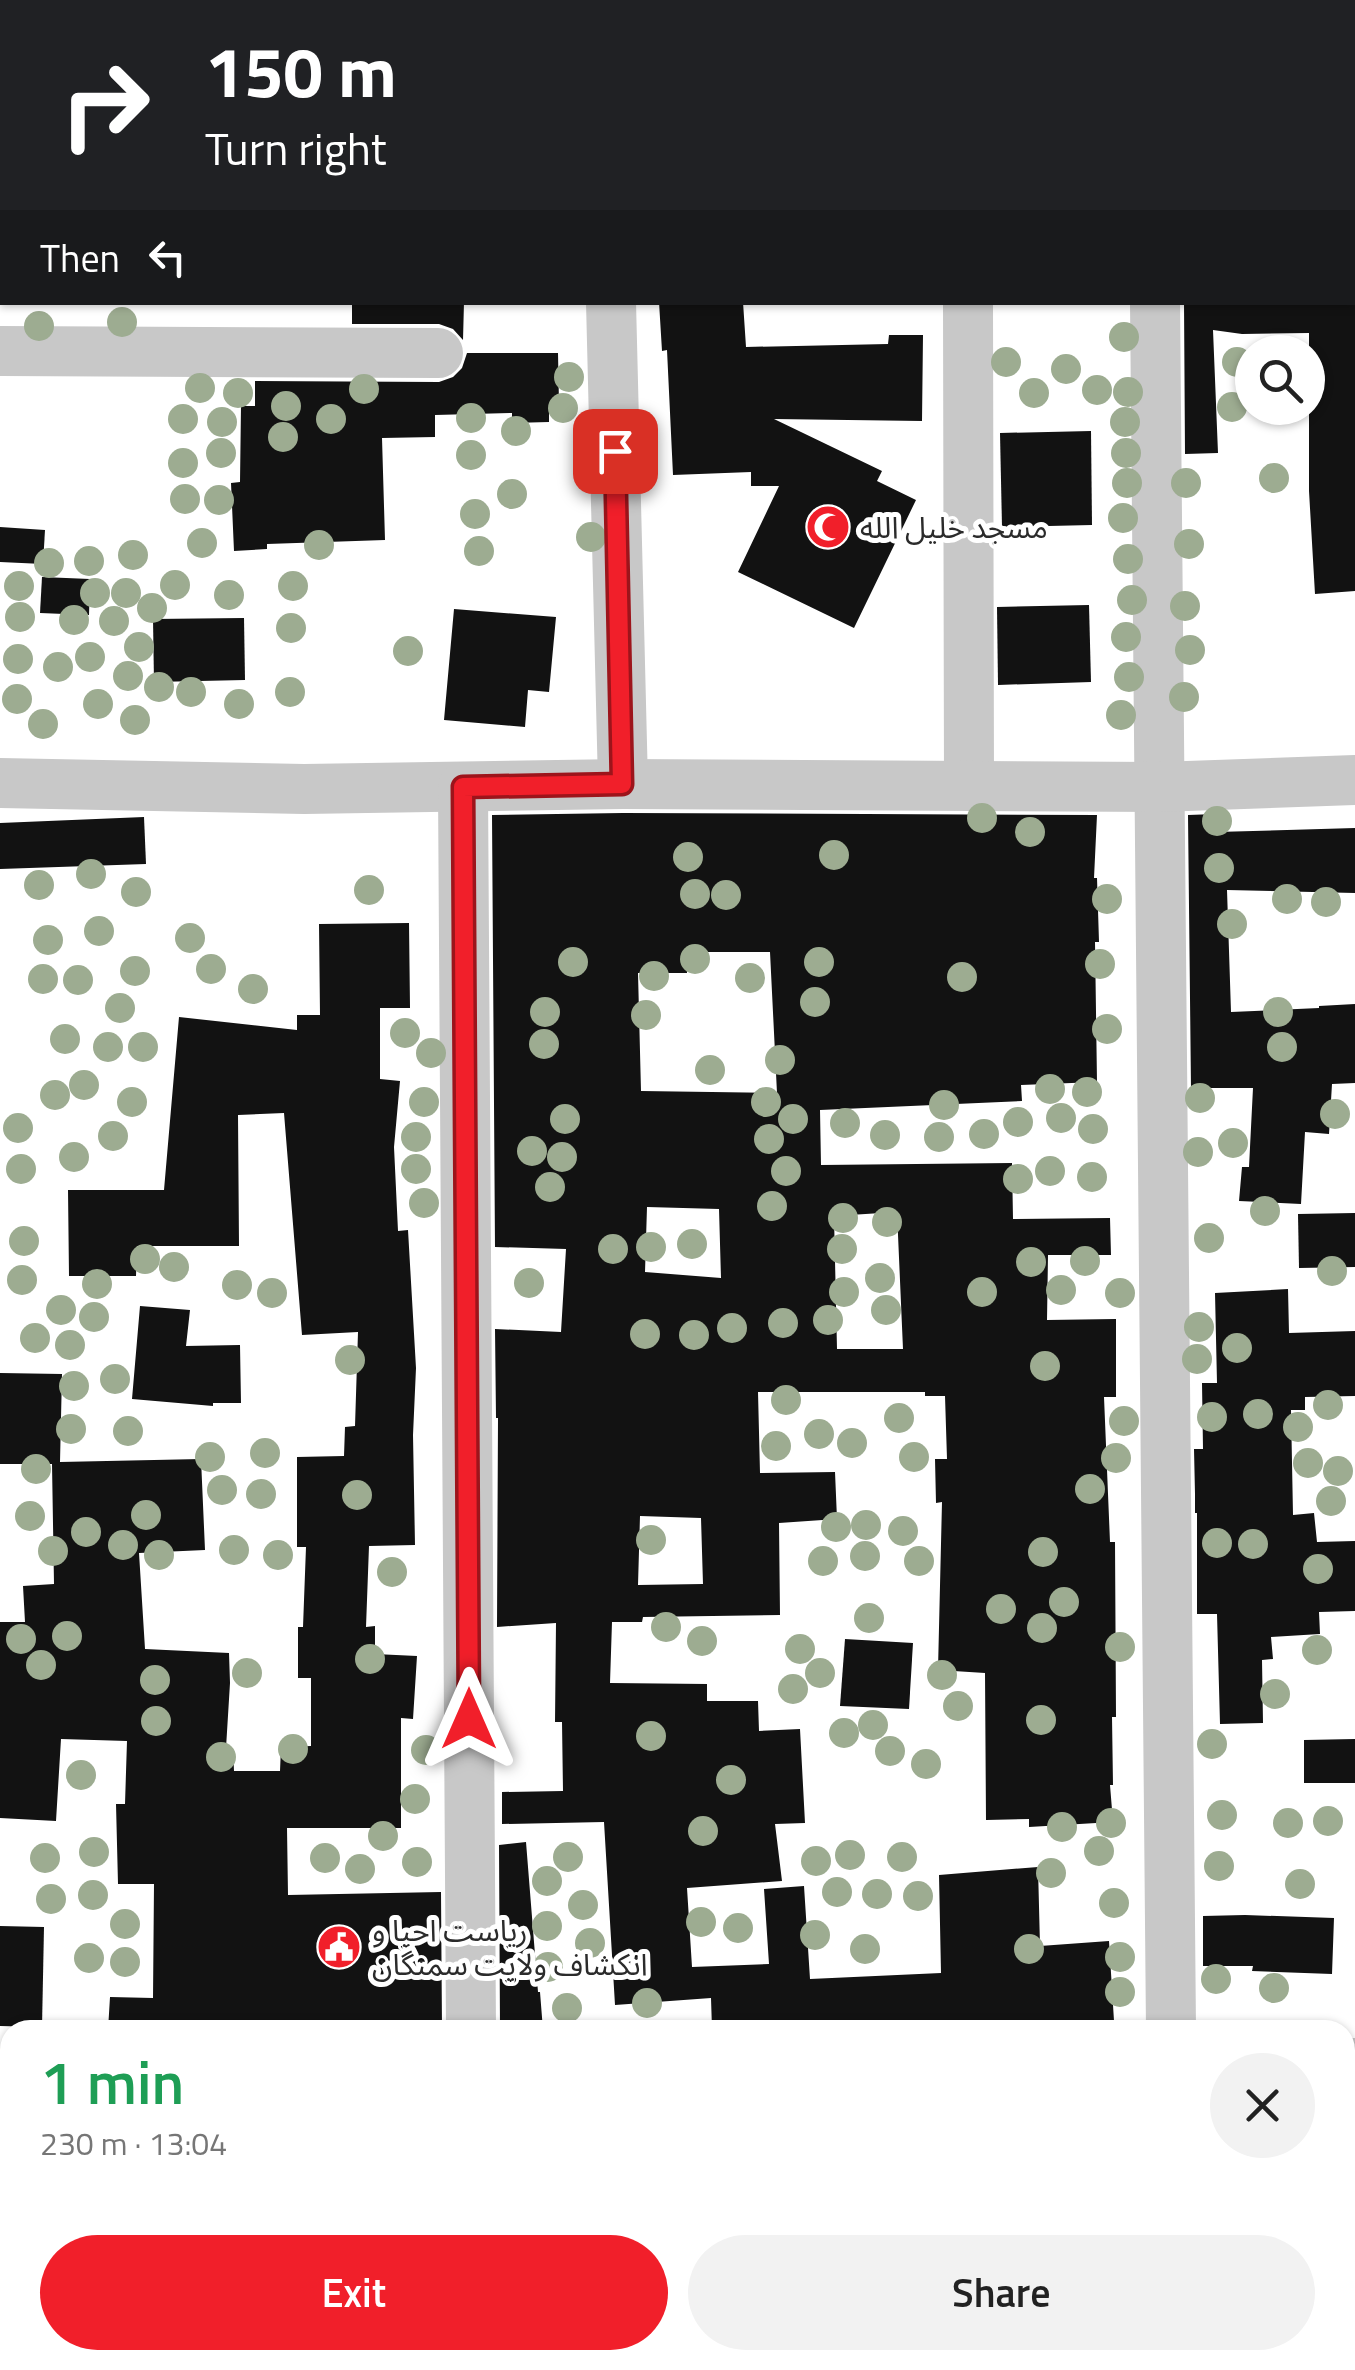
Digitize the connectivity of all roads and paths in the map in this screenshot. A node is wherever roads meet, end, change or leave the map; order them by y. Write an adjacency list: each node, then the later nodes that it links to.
1 (611, 305): 8 (street)
2 (968, 305): 9 (street)
3 (1155, 305): 11 (street)
4 (0, 350): 5 (street)
5 (438, 353)
6 (1355, 780): 11 (street)
7 (0, 783): 10 (street)
8 (622, 784): 9 (street); 10 (street)
9 (969, 786): 11 (street)
10 (463, 787): 12 (street)
11 (1158, 787): 13 (street)
12 (471, 2020)
13 (1170, 2020)

